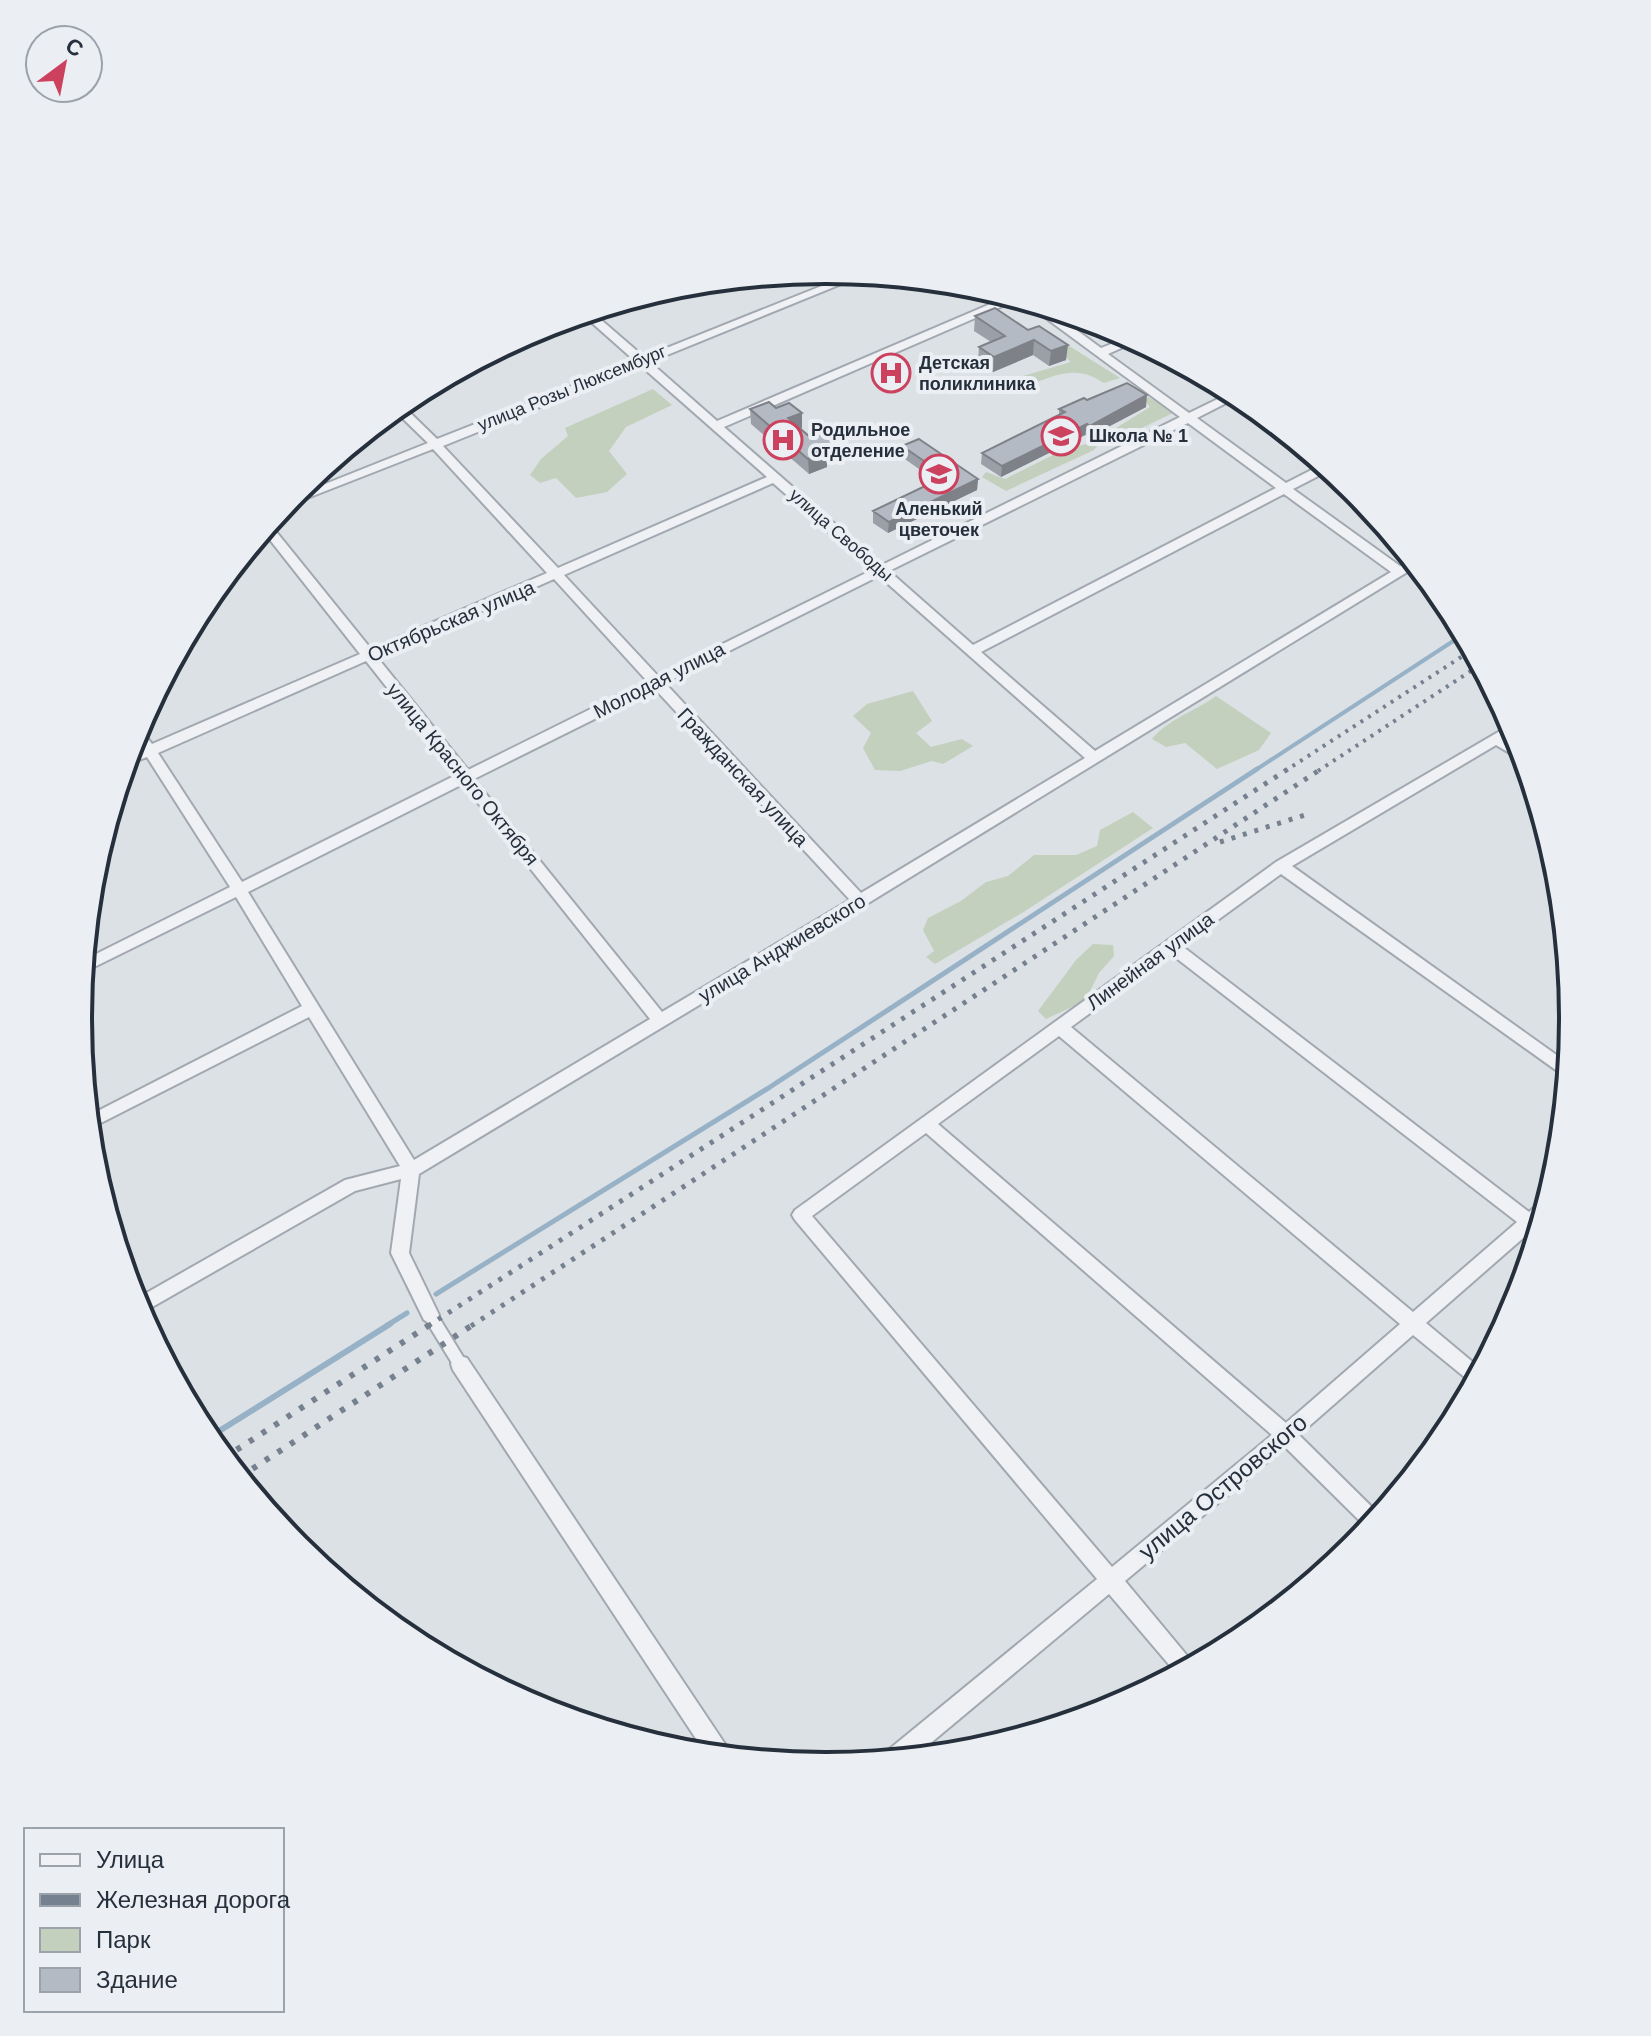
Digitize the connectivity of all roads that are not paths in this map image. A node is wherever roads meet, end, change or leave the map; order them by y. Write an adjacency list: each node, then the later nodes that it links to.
1 (834, 284): 7 (street, улица Розы Люксембург)
2 (997, 305): 11 (street)
3 (596, 321): 7 (street, улица Свободы)
4 (1058, 322): 6 (street)
5 (1118, 345): 6 (street)
6 (1100, 353): 10 (street)
7 (640, 360): 11 (street, улица Свободы); 12 (street, улица Розы Люксембург)
8 (1221, 401): 10 (street, Молодая улица)
9 (407, 416): 12 (street, Гражданская улица)
10 (1188, 416): 15 (street); 19 (street, Молодая улица)
11 (716, 426): 14 (street, улица Свободы)
12 (434, 443): 16 (street, улица Розы Люксембург); 21 (street, Гражданская улица)
13 (1315, 473): 15 (street)
14 (775, 478): 19 (street, улица Свободы); 21 (street, Октябрьская улица)
15 (1286, 488): 20 (street); 22 (street)
16 (314, 493)
17 (273, 536): 23 (street, улица Красного Октября)
18 (1405, 568): 20 (street, улица Анджиевского)
19 (879, 569): 22 (street, улица Свободы); 24 (street, Молодая улица)
20 (1399, 572): 31 (street, улица Анджиевского)
21 (556, 576): 23 (street, Октябрьская улица); 24 (street, Гражданская улица)
22 (972, 651): 31 (street, улица Свободы)
23 (368, 657): 29 (street, Октябрьская улица); 32 (street, улица Красного Октября)
24 (654, 682): 32 (street, Молодая улица); 35 (street, Гражданская улица)
25 (1502, 736): 26 (street, Линейная улица)
26 (1497, 739): 27 (street); 33 (street, Линейная улица)
27 (1506, 744)
28 (145, 745): 29 (street)
29 (149, 751): 30 (street, Октябрьская улица); 34 (street)
30 (141, 754)
31 (1094, 758): 35 (street, улица Анджиевского)
32 (466, 775): 34 (street, Молодая улица); 39 (street, улица Красного Октября)
33 (1281, 866): 36 (street, Линейная улица); 41 (street)
34 (240, 891): 37 (street, Молодая улица); 38 (street)
35 (860, 901): 39 (street, улица Анджиевского)
36 (1171, 946): 40 (street, Линейная улица); 45 (street)
37 (95, 961)
38 (313, 1008): 42 (street); 44 (street)
39 (660, 1021): 44 (street, улица Анджиевского)
40 (1060, 1027): 43 (street, Линейная улица); 49 (street)
41 (1557, 1064)
42 (99, 1118)
43 (926, 1124): 52 (street); 54 (street, Линейная улица)
44 (411, 1170): 47 (street, улица Анджиевского); 48 (street)
45 (1530, 1223)
46 (1527, 1232): 49 (street, улица Островского)
47 (149, 1300)
48 (430, 1315): 50 (street)
49 (1413, 1324): 51 (street); 52 (street, улица Островского)
50 (460, 1364): 56 (street)
51 (1469, 1370)
52 (1286, 1435): 53 (street); 54 (street, улица Островского)
53 (1366, 1514)
54 (1111, 1580): 55 (street); 57 (street, улица Островского)
55 (1179, 1660)
56 (710, 1742)
57 (911, 1746)

